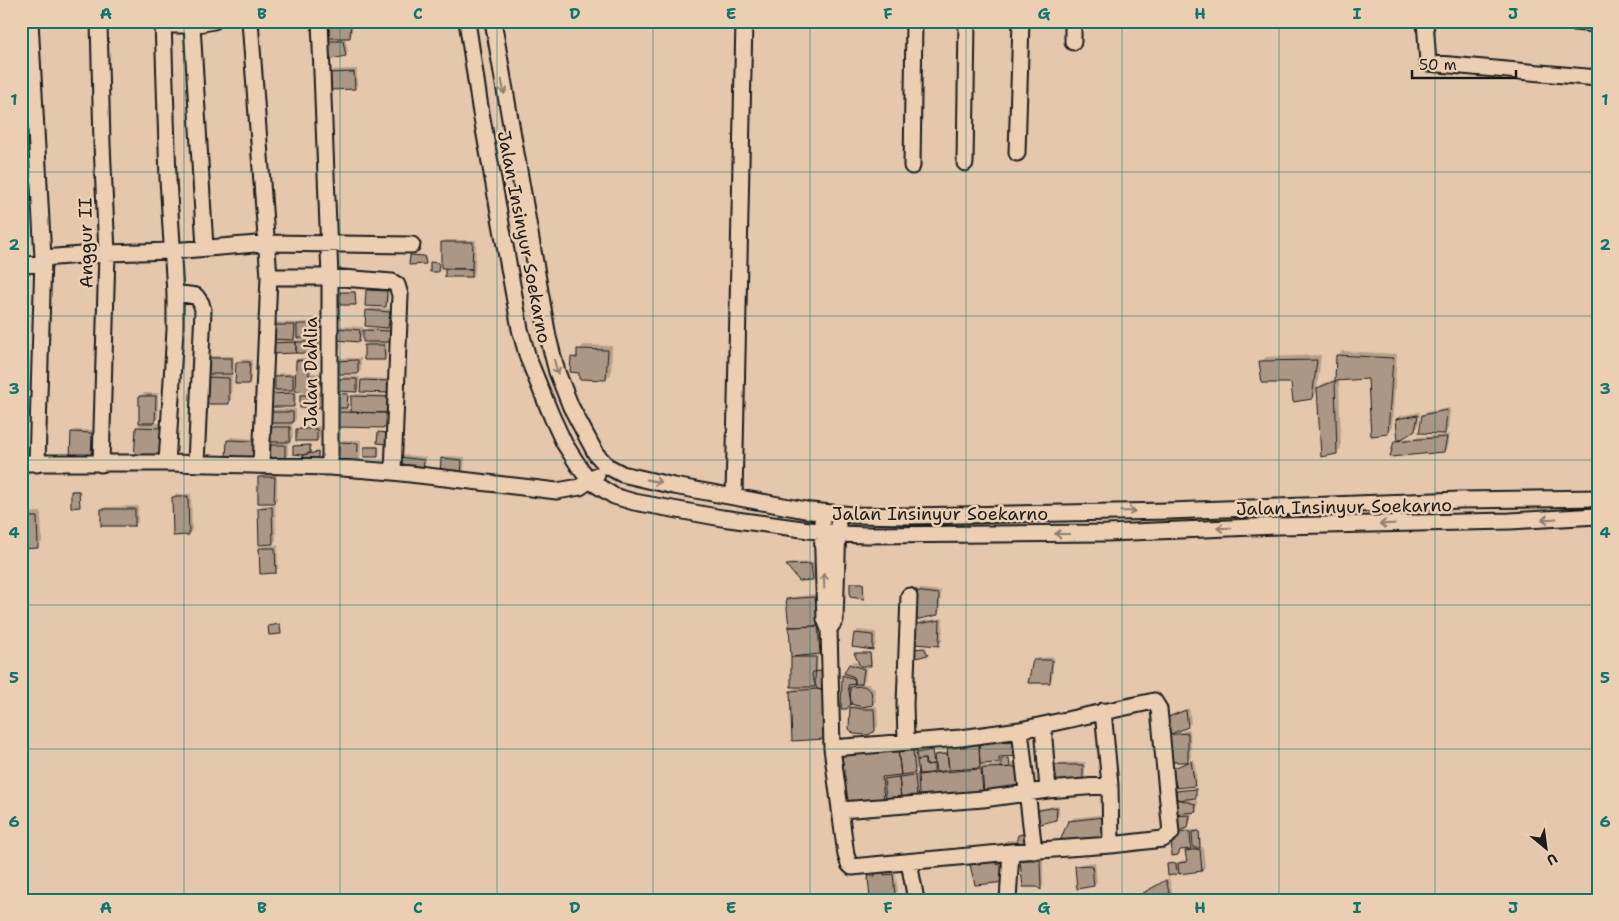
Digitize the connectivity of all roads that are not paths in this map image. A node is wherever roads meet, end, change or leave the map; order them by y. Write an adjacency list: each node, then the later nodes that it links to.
1 (30, 21): 19 (street)
2 (99, 21): 31 (street, Anggur II)
3 (214, 21): 17 (street)
4 (250, 21): 26 (street)
5 (320, 21): 27 (street, Jalan Dahlia)
6 (468, 21): 21 (street, Jalan Insinyur Soekarno)
7 (492, 21): 20 (street, Jalan Insinyur Soekarno)
8 (744, 21): 49 (street)
9 (914, 21): 25 (street)
10 (967, 21): 24 (street)
11 (1021, 21): 23 (street)
12 (1073, 21): 18 (street)
13 (1425, 21): 22 (street)
14 (1561, 21): 16 (street)
15 (163, 23): 17 (street); 30 (street)
16 (1589, 23)
17 (192, 25): 29 (street)
18 (1073, 42)
19 (27, 59): 32 (street)
20 (500, 64): 21 (street); 37 (street, Jalan Insinyur Soekarno, one-way to 37)
21 (474, 67): 38 (street, Jalan Insinyur Soekarno)
22 (1598, 78)
23 (1018, 153)
24 (965, 163)
25 (912, 166)
26 (268, 243): 27 (street); 29 (street); 34 (street)
27 (328, 243): 28 (street); 35 (street, Jalan Dahlia)
28 (412, 245)
29 (205, 248): 30 (street)
30 (172, 251): 31 (street); 36 (street)
31 (107, 253): 32 (street); 43 (street, Anggur II)
32 (43, 261): 33 (street); 42 (street)
33 (21, 265)
34 (270, 276): 35 (street); 44 (street)
35 (330, 277): 46 (street, Jalan Dahlia); 47 (street)
36 (175, 293): 40 (street); 41 (street)
37 (546, 323): 38 (street); 45 (street, Jalan Insinyur Soekarno, one-way to 45)
38 (520, 329): 48 (street, Jalan Insinyur Soekarno)
39 (21, 463): 42 (street)
40 (167, 463): 41 (street); 43 (street)
41 (196, 463): 44 (street)
42 (37, 464): 43 (street)
43 (101, 464)
44 (261, 464): 46 (street)
45 (607, 466): 48 (street); 49 (street, Jalan Insinyur Soekarno, one-way to 49)
46 (330, 467): 47 (street)
47 (393, 472): 48 (street)
48 (590, 481): 56 (street, Jalan Insinyur Soekarno)
49 (734, 496): 52 (street, Jalan Insinyur Soekarno)
50 (1598, 498): 51 (street, Jalan Insinyur Soekarno)
51 (1162, 511): 53 (street, Jalan Insinyur Soekarno, one-way to 51); 55 (street)
52 (821, 512): 53 (street, Jalan Insinyur Soekarno); 56 (street)
53 (838, 514): 57 (street)
54 (1598, 516): 55 (street, Jalan Insinyur Soekarno, one-way to 55)
55 (1161, 530): 57 (street, Jalan Insinyur Soekarno, one-way to 57)
56 (822, 532): 57 (street, Jalan Insinyur Soekarno); 59 (street, one-way to 56)
57 (838, 534): 59 (street)
58 (908, 596): 63 (street)
59 (829, 629): 64 (street)
60 (1103, 711): 61 (street); 65 (street); 69 (street)
61 (1043, 726): 62 (street); 66 (street)
62 (1020, 730): 63 (street); 67 (street)
63 (906, 741): 64 (street)
64 (832, 748): 68 (street)
65 (1110, 785): 66 (street); 69 (street)
66 (1048, 790): 67 (street)
67 (1028, 793): 68 (street); 70 (street)
68 (841, 810): 72 (street)
69 (1111, 845): 70 (street)
70 (1034, 851): 71 (street)
71 (1011, 852): 72 (street); 74 (street)
72 (909, 862): 73 (street)
73 (916, 900)
74 (1008, 900)

